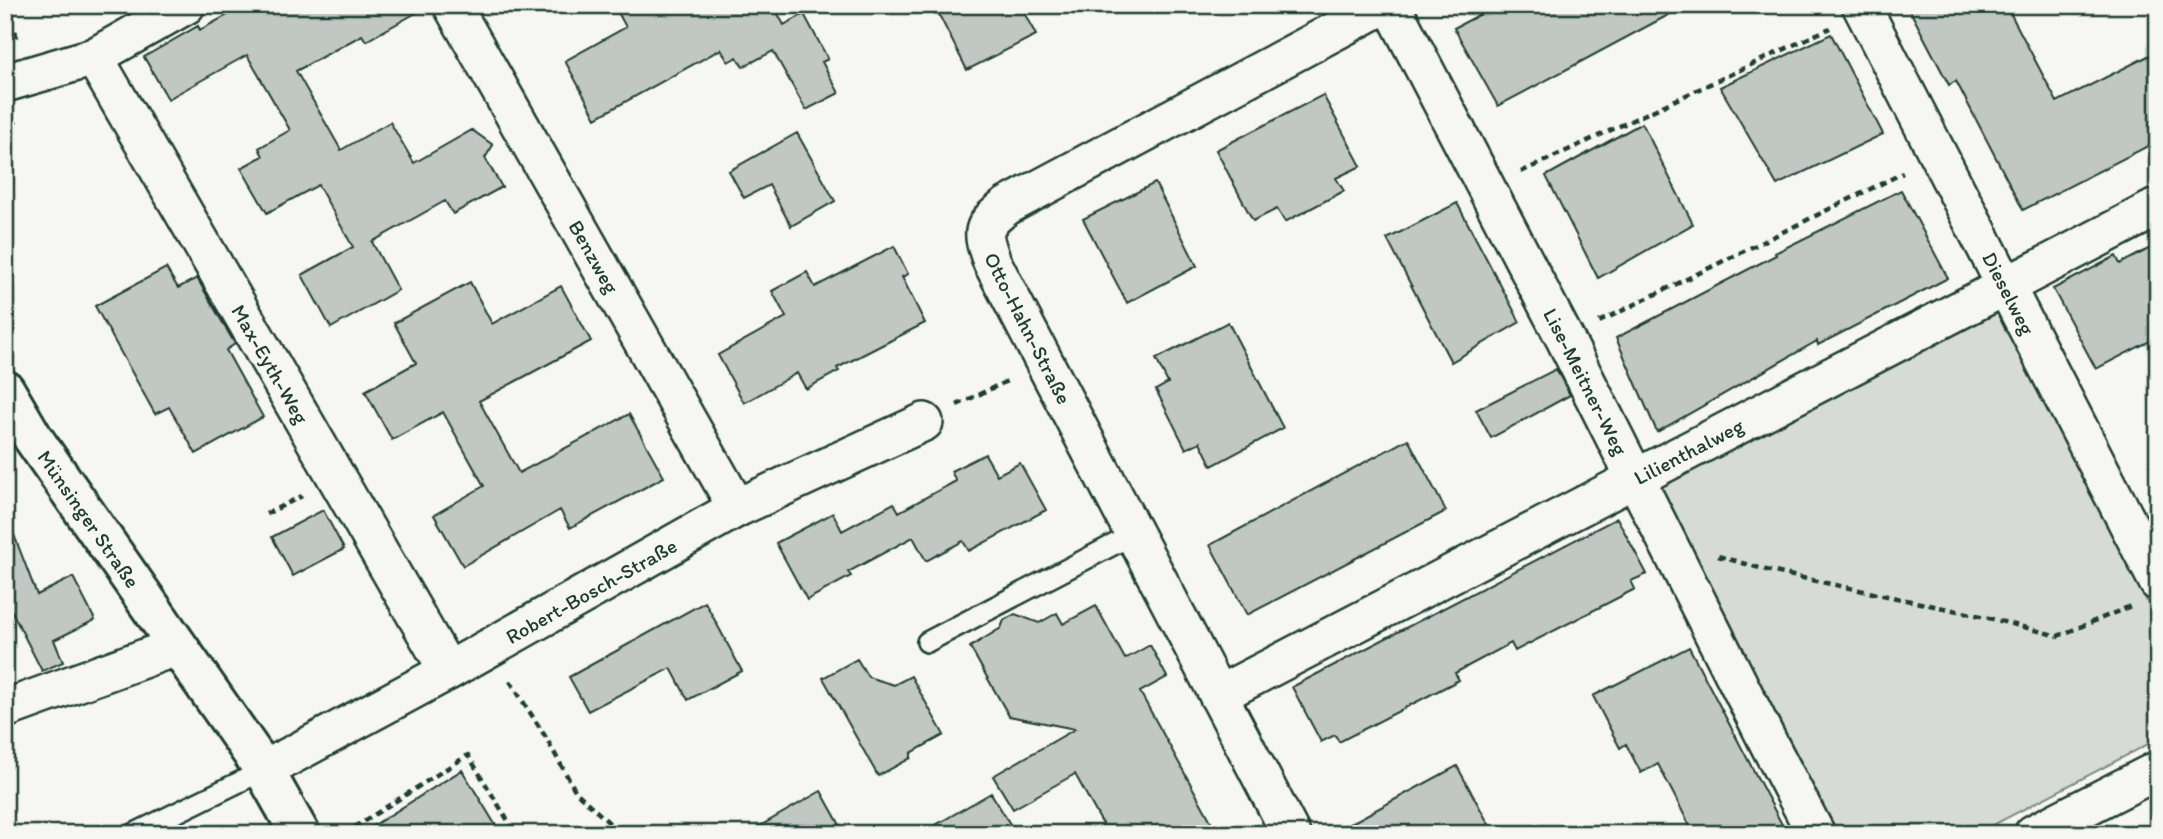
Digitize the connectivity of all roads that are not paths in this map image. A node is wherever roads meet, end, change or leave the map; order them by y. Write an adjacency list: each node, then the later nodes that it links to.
1 (186, 5): 6 (street)
2 (452, 5): 13 (street, Benzweg)
3 (1384, 5): 14 (street, Otto-Hahn-Straße)
4 (1391, 5): 12 (street, Lise-Meitner-Weg)
5 (1861, 5): 9 (street, Dieselweg)
6 (94, 57): 7 (street); 18 (street, Max-Eyth-Weg)
7 (5, 83)
8 (2158, 207): 9 (street, Lilienthalweg)
9 (2006, 287): 12 (street, Lilienthalweg); 15 (street, Dieselweg)
10 (5, 390): 17 (street, Münsinger Straße)
11 (924, 422): 13 (street, Robert-Bosch-Straße)
12 (1634, 478): 19 (street, Lilienthalweg); 26 (street, Lise-Meitner-Weg)
13 (737, 508): 18 (street, Robert-Bosch-Straße)
14 (1134, 534): 16 (lane); 19 (street, Otto-Hahn-Straße)
15 (2145, 594)
16 (927, 642)
17 (178, 646): 20 (street); 21 (street, Münsinger Straße)
18 (448, 671): 21 (street, Robert-Bosch-Straße)
19 (1218, 695): 25 (street, Otto-Hahn-Straße)
20 (5, 709)
21 (264, 770): 23 (lane); 24 (street, Münsinger Straße)
22 (2158, 770): 27 (street)
23 (133, 834)
24 (300, 834)
25 (1290, 834)
26 (1816, 834)
27 (2033, 834)

